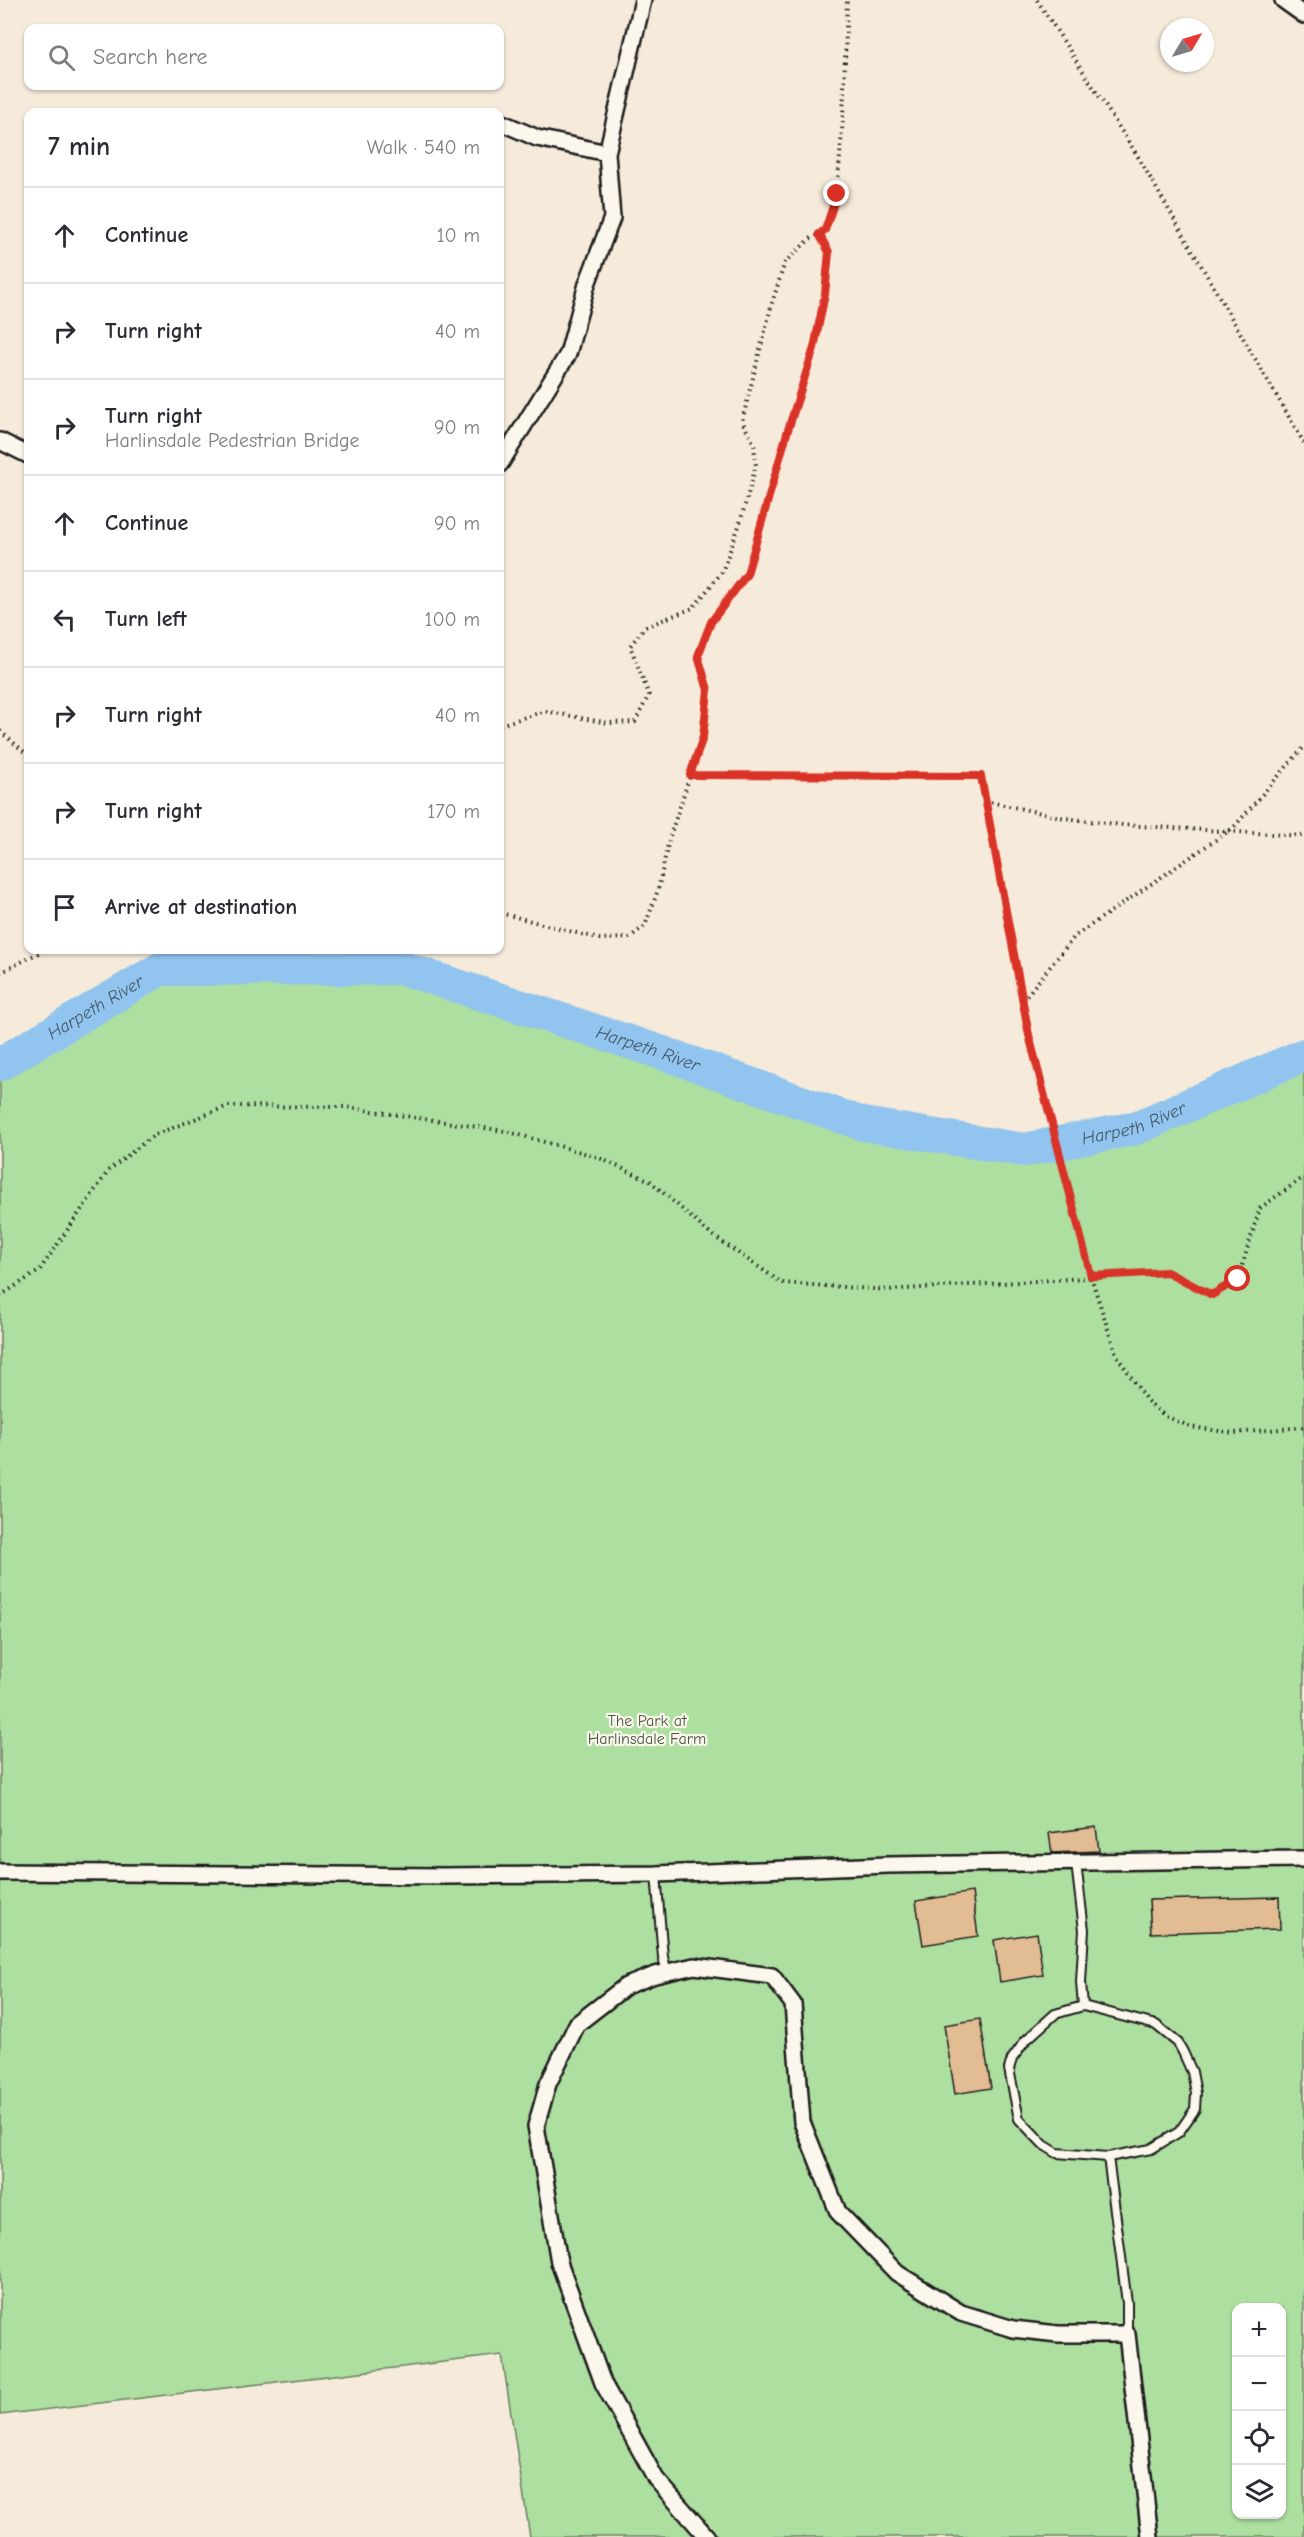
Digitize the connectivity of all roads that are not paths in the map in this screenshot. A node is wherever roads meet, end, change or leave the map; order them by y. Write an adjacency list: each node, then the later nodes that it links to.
1 (643, 0): 5 (street)
2 (1283, 0): 3 (street)
3 (1304, 15)
4 (504, 124): 5 (street)
5 (607, 153): 8 (street)
6 (0, 441): 7 (street)
7 (24, 453)
8 (504, 457)
9 (1304, 1859): 10 (street)
10 (1076, 1863): 12 (street); 14 (lane)
11 (0, 1872): 12 (street)
12 (656, 1874): 13 (lane)
13 (667, 1972): 16 (street); 17 (street)
14 (1083, 2006): 15 (lane); 15 (lane)
15 (1108, 2157): 16 (lane)
16 (1127, 2334): 18 (street)
17 (707, 2537)
18 (1150, 2537)

